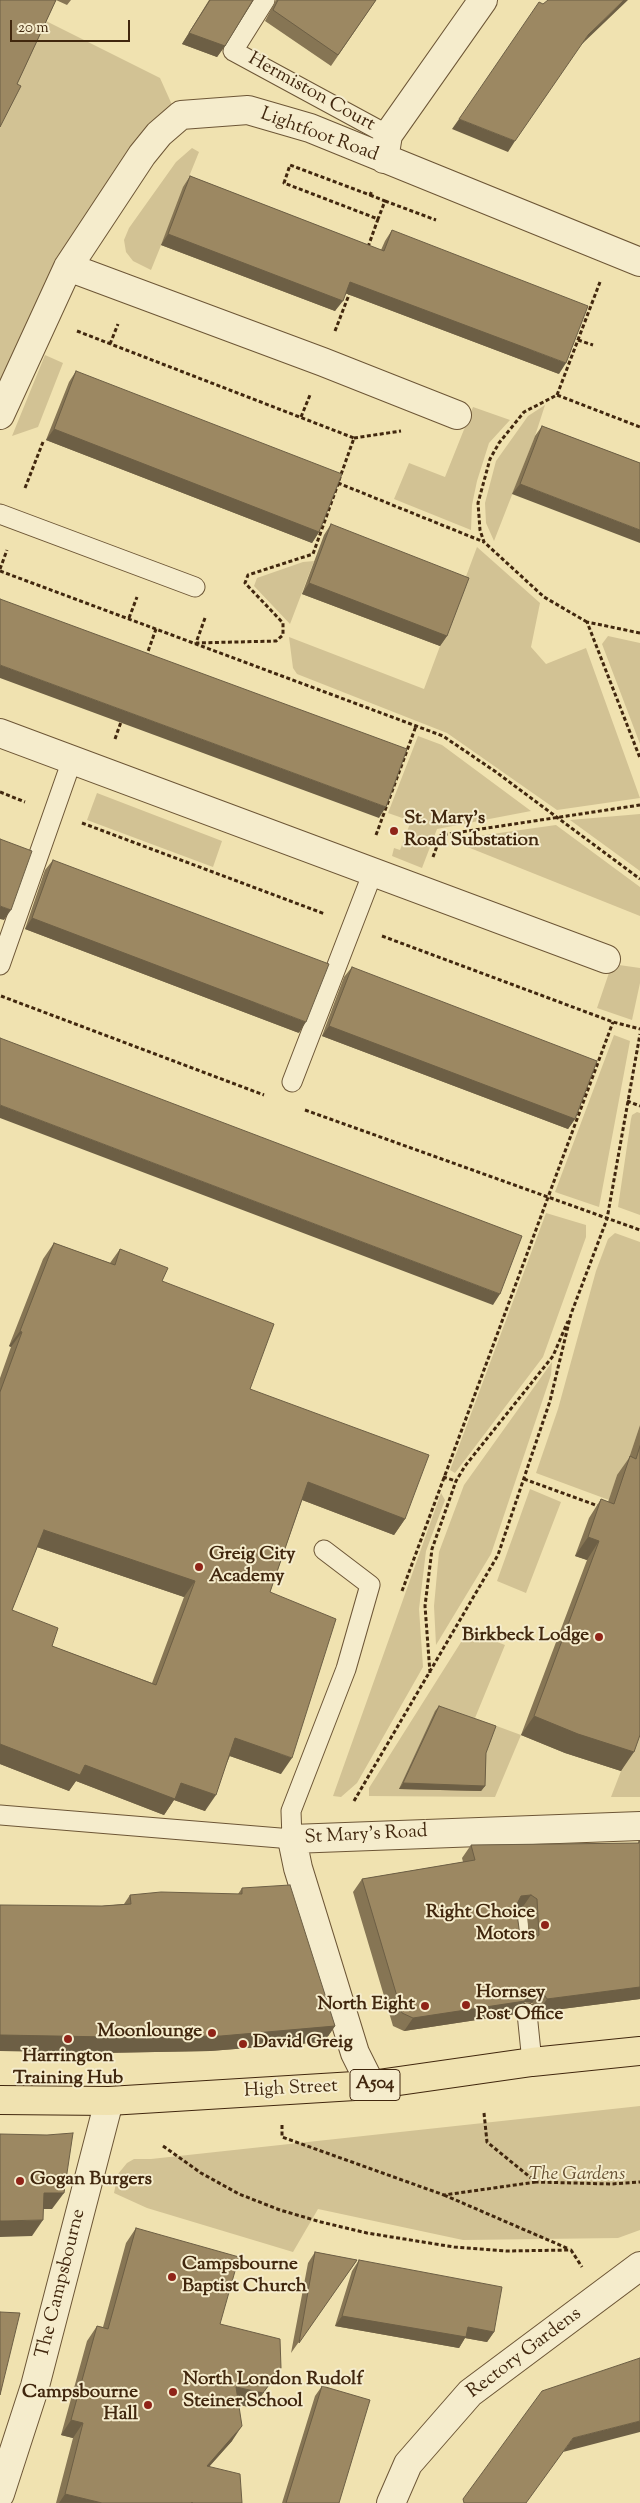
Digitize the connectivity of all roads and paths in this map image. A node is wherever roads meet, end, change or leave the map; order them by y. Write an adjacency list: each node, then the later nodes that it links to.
1 (265, 0): 3 (lane, Hermiston Court)
2 (483, 0): 3 (street)
3 (386, 147): 4 (path); 7 (street, Lightfoot Road); 8 (street, Lightfoot Road)
4 (370, 195): 5 (path); 5 (path)
5 (378, 219): 6 (path)
6 (364, 256)
7 (640, 262)
8 (68, 267): 12 (street, Lightfoot Road); 20 (street)
9 (600, 282): 14 (path)
10 (353, 284): 13 (path)
11 (120, 319): 15 (path)
12 (44, 320): 15 (path); 19 (street, Lightfoot Road)
13 (334, 334)
14 (578, 340): 16 (path); 18 (path)
15 (110, 344): 21 (path)
16 (593, 345)
17 (312, 392): 21 (path)
18 (557, 395): 22 (path); 29 (path)
19 (0, 415)
20 (457, 415)
21 (301, 417): 24 (path)
22 (640, 427)
23 (406, 431): 24 (path)
24 (354, 438): 26 (path)
25 (43, 442): 27 (path)
26 (338, 483): 29 (path); 39 (path)
27 (25, 488)
28 (0, 514): 32 (lane)
29 (484, 542): 36 (path)
30 (10, 545): 31 (path)
31 (0, 570): 34 (path)
32 (195, 587)
33 (138, 594): 34 (path)
34 (129, 618): 37 (path)
35 (205, 618): 39 (path)
36 (587, 622): 38 (path); 44 (path)
37 (156, 629): 39 (path); 40 (path)
38 (640, 633)
39 (196, 643): 42 (path)
40 (143, 664)
41 (123, 718): 46 (path)
42 (416, 726): 50 (path); 51 (path)
43 (0, 733): 45 (street)
44 (640, 758)
45 (72, 760): 46 (street); 49 (lane)
46 (103, 771): 51 (street)
47 (0, 792): 49 (path)
48 (640, 806): 50 (path)
49 (54, 813): 54 (path); 57 (lane)
50 (555, 817): 52 (path); 53 (path)
51 (368, 870): 53 (street); 61 (lane)
52 (640, 879)
53 (420, 889): 56 (street)
54 (328, 916)
55 (376, 934): 58 (path)
56 (606, 959)
57 (0, 965)
58 (613, 1022): 59 (path); 67 (path)
59 (640, 1029)
60 (640, 1034): 62 (path)
61 (292, 1082)
62 (627, 1101): 63 (path); 64 (path)
63 (640, 1106)
64 (607, 1219): 65 (path); 66 (path)
65 (640, 1230)
66 (572, 1314): 68 (path); 69 (path)
67 (443, 1476): 69 (path); 72 (path)
68 (524, 1479): 70 (path); 73 (path)
69 (456, 1481): 73 (path)
70 (606, 1508)
71 (324, 1550): 77 (lane)
72 (399, 1598)
73 (430, 1673): 74 (path)
74 (347, 1805)
75 (0, 1814): 77 (lane)
76 (640, 1826): 77 (street, St Mary's Road)
77 (292, 1839): 83 (street, St Mary's Road)
78 (518, 1918): 79 (lane)
79 (520, 1943)
80 (527, 2013): 82 (lane)
81 (640, 2051): 82 (main road, High Street / A504)
82 (532, 2062): 83 (main road, High Street / A504)
83 (371, 2085): 84 (main road, High Street / A504)
84 (279, 2091): 86 (main road, High Street / A504); 91 (path)
85 (0, 2100): 86 (main road, High Street / A504)
86 (109, 2101): 95 (street, The Campsbourne)
87 (484, 2113): 89 (path)
88 (163, 2146): 92 (path)
89 (536, 2182): 90 (path); 91 (path)
90 (640, 2182)
91 (444, 2194): 92 (path)
92 (571, 2250): 94 (path)
93 (640, 2266): 94 (street, Rectory Gardens)
94 (598, 2299): 96 (street, Rectory Gardens)
95 (0, 2494)
96 (391, 2503)

